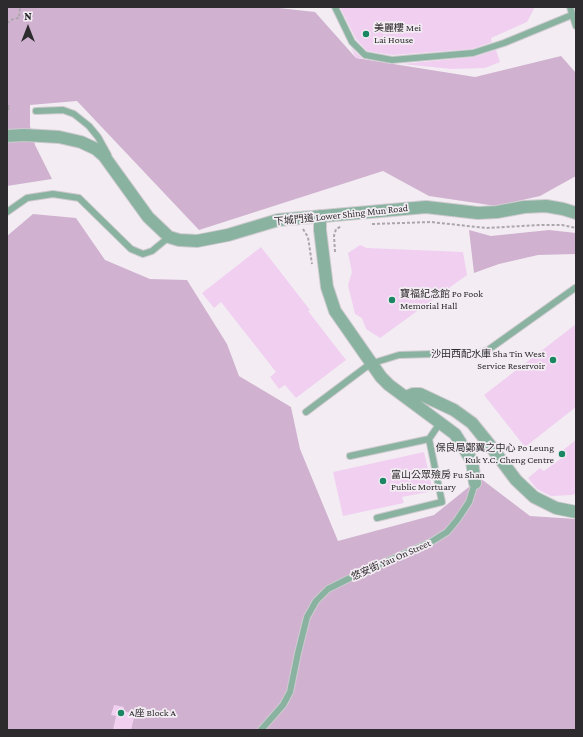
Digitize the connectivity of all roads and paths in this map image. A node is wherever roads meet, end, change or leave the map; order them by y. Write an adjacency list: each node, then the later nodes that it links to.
1 (20, 7): 5 (path)
2 (335, 7): 4 (lane)
3 (570, 7): 4 (lane)
4 (572, 15): 6 (lane)
5 (7, 23)
6 (576, 26)
7 (7, 105): 8 (path)
8 (7, 110)
9 (36, 111): 11 (lane)
10 (7, 136): 11 (street)
11 (125, 184): 18 (street)
12 (7, 212): 18 (lane)
13 (576, 213): 14 (street, 下城門道 Lower Shing Mun Road)
14 (320, 216): 18 (street, 下城門道 Lower Shing Mun Road); 21 (street, 悠安街 Yau On Street)
15 (372, 224): 17 (path, 下城門道 Lower Shing Mun Road)
16 (343, 226): 19 (path, 下城門道 Lower Shing Mun Road)
17 (576, 228)
18 (169, 237)
19 (336, 259)
20 (575, 288): 21 (lane)
21 (370, 364): 22 (street, 悠安街 Yau On Street); 23 (lane)
22 (406, 397): 24 (street, 悠安街 Yau On Street); 28 (street)
23 (306, 412)
24 (440, 423): 25 (lane); 27 (street, 悠安街 Yau On Street)
25 (429, 439): 26 (lane); 29 (lane)
26 (350, 456)
27 (475, 483): 30 (lane, 悠安街 Yau On Street)
28 (576, 512)
29 (377, 518)
30 (261, 730)

